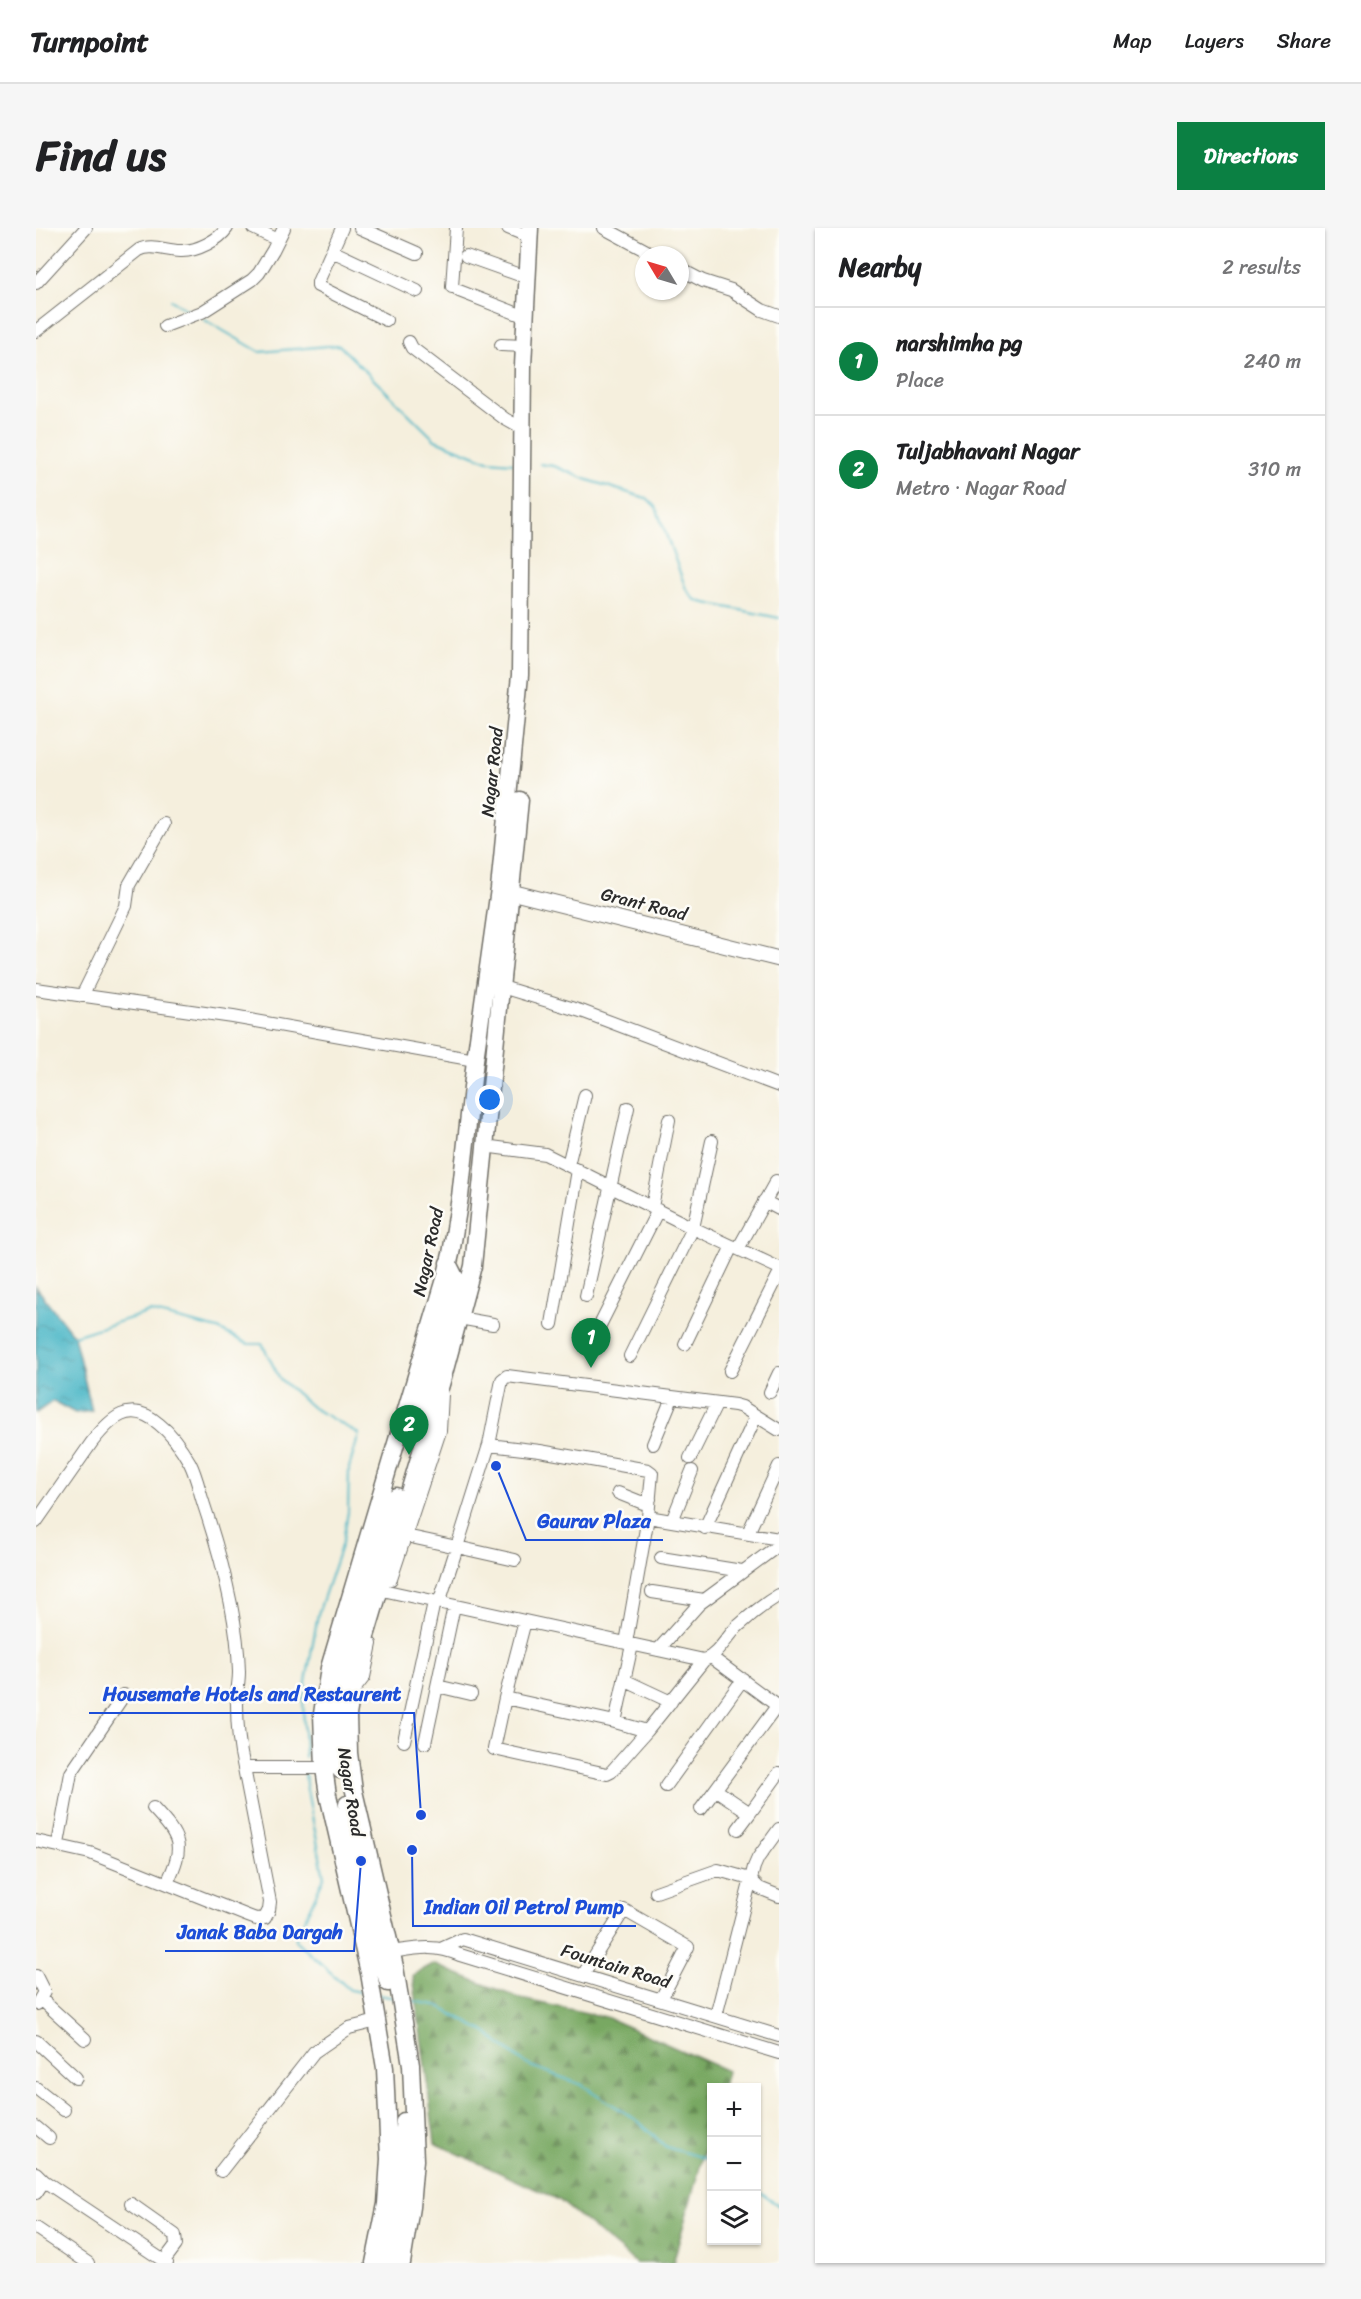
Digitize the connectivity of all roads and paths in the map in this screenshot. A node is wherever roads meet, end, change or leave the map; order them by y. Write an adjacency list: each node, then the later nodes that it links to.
1 (86, 228): 18 (street)
2 (227, 228): 24 (street)
3 (253, 228): 11 (street)
4 (284, 228): 11 (street)
5 (342, 228): 13 (street)
6 (360, 228): 14 (street)
7 (456, 228): 21 (street)
8 (508, 228): 10 (street)
9 (604, 228): 12 (street)
10 (533, 231): 17 (highway, Nagar Road); 30 (highway, Nagar Road)
11 (278, 240): 23 (street)
12 (637, 246)
13 (332, 251): 19 (street); 22 (street)
14 (417, 253)
15 (466, 256): 17 (street)
16 (689, 274): 20 (street)
17 (528, 278): 21 (highway, Nagar Road)
18 (36, 283)
19 (417, 291)
20 (779, 314)
21 (526, 317): 27 (highway, Nagar Road)
22 (386, 320)
23 (165, 326)
24 (36, 331)
25 (409, 342): 28 (street)
26 (501, 345): 27 (street)
27 (524, 346): 28 (highway, Nagar Road)
28 (523, 429): 30 (highway, Nagar Road)
29 (164, 824): 34 (street)
30 (505, 890): 31 (main road, Grant Road); 32 (highway, Nagar Road); 35 (highway, Nagar Road)
31 (779, 958)
32 (502, 987): 36 (street); 41 (highway, Nagar Road)
33 (36, 989): 34 (street)
34 (81, 996): 35 (street)
35 (475, 1060): 51 (highway, Nagar Road)
36 (779, 1086)
37 (585, 1095): 42 (street)
38 (628, 1108): 44 (street)
39 (669, 1120): 46 (street)
40 (712, 1141): 48 (street)
41 (484, 1146): 42 (street); 50 (highway, Nagar Road)
42 (573, 1168): 44 (street); 57 (street)
43 (776, 1181): 45 (street)
44 (610, 1186): 46 (street); 54 (street)
45 (764, 1201): 47 (street); 49 (street)
46 (655, 1209): 48 (street); 58 (street)
47 (779, 1209)
48 (693, 1228): 49 (street); 60 (street)
49 (735, 1247): 52 (street); 59 (street)
50 (474, 1256): 51 (highway); 55 (highway, Nagar Road)
51 (449, 1259): 112 (highway, Nagar Road); 129 (highway)
52 (779, 1268)
53 (779, 1274): 61 (street)
54 (586, 1296)
55 (459, 1318): 56 (street); 63 (highway, Nagar Road)
56 (493, 1324)
57 (552, 1324)
58 (592, 1339)
59 (685, 1344)
60 (630, 1356)
61 (730, 1371)
62 (779, 1373): 64 (street)
63 (442, 1381): 81 (street); 101 (highway, Nagar Road)
64 (770, 1392)
65 (672, 1398): 66 (street); 69 (street); 70 (street)
66 (717, 1403): 67 (street); 71 (street)
67 (756, 1416): 68 (street); 79 (street)
68 (779, 1430)
69 (653, 1444)
70 (489, 1445): 75 (street); 84 (street)
71 (690, 1458)
72 (779, 1466): 80 (street)
73 (692, 1471): 77 (street)
74 (618, 1493): 75 (street)
75 (650, 1499): 76 (street)
76 (648, 1517): 77 (street); 95 (street)
77 (672, 1521): 79 (street)
78 (36, 1522): 111 (street)
79 (705, 1528): 80 (street)
80 (748, 1533): 82 (street)
81 (406, 1536): 84 (street); 88 (street)
82 (779, 1539)
83 (779, 1545): 87 (street)
84 (457, 1547): 86 (street); 92 (street)
85 (661, 1558): 87 (street)
86 (515, 1560)
87 (742, 1570): 91 (street)
88 (387, 1591): 92 (street); 101 (street)
89 (652, 1592): 91 (street)
90 (779, 1595): 97 (street)
91 (704, 1600): 96 (street)
92 (437, 1602): 93 (street); 109 (street)
93 (454, 1606): 94 (street); 100 (street)
94 (525, 1621): 95 (street); 104 (street)
95 (629, 1644): 96 (street); 99 (street)
96 (658, 1650): 97 (street)
97 (707, 1659): 98 (street); 105 (street)
98 (743, 1679): 106 (street); 114 (street)
99 (624, 1680): 105 (street); 107 (street)
100 (437, 1686): 102 (street); 110 (street)
101 (352, 1692): 129 (highway, Nagar Road)
102 (471, 1694)
103 (124, 1695): 122 (street)
104 (505, 1698): 107 (street); 108 (street)
105 (671, 1702): 108 (street)
106 (778, 1706): 115 (street)
107 (615, 1722): 108 (street)
108 (647, 1731)
109 (404, 1741)
110 (425, 1743)
111 (244, 1768): 112 (street); 124 (street)
112 (324, 1768): 127 (highway, Nagar Road)
113 (779, 1773): 118 (street)
114 (666, 1786)
115 (716, 1790): 117 (street); 118 (street)
116 (153, 1808): 124 (street)
117 (701, 1809)
118 (750, 1813): 120 (street)
119 (779, 1829): 123 (street)
120 (738, 1830)
121 (36, 1841): 122 (street)
122 (58, 1844): 124 (street)
123 (750, 1879): 125 (street); 126 (street); 135 (street)
124 (167, 1883)
125 (656, 1892)
126 (779, 1896)
127 (361, 1934): 129 (highway); 137 (highway, Nagar Road)
128 (443, 1948): 129 (street, Fountain Road); 130 (street, Fountain Road); 136 (street, Fountain Road)
129 (385, 1954): 132 (highway)
130 (583, 1975): 133 (street, Fountain Road); 133 (street)
131 (36, 1976): 134 (street)
132 (395, 1998): 155 (highway); 156 (highway)
133 (666, 2000): 135 (street, Fountain Road); 136 (street)
134 (39, 2002): 139 (street)
135 (716, 2016): 138 (street, Fountain Road)
136 (665, 2018): 141 (street, Fountain Road)
137 (377, 2021): 147 (street); 154 (highway, Nagar Road)
138 (779, 2036)
139 (85, 2039)
140 (36, 2041): 142 (street)
141 (779, 2053)
142 (76, 2078)
143 (36, 2088): 144 (street)
144 (64, 2110)
145 (36, 2127): 146 (street)
146 (49, 2138)
147 (222, 2171)
148 (40, 2177): 149 (street); 152 (street)
149 (36, 2193)
150 (131, 2204): 152 (street)
151 (36, 2228): 153 (street)
152 (165, 2262)
153 (88, 2263)
154 (374, 2263)
155 (387, 2263)
156 (402, 2263)

